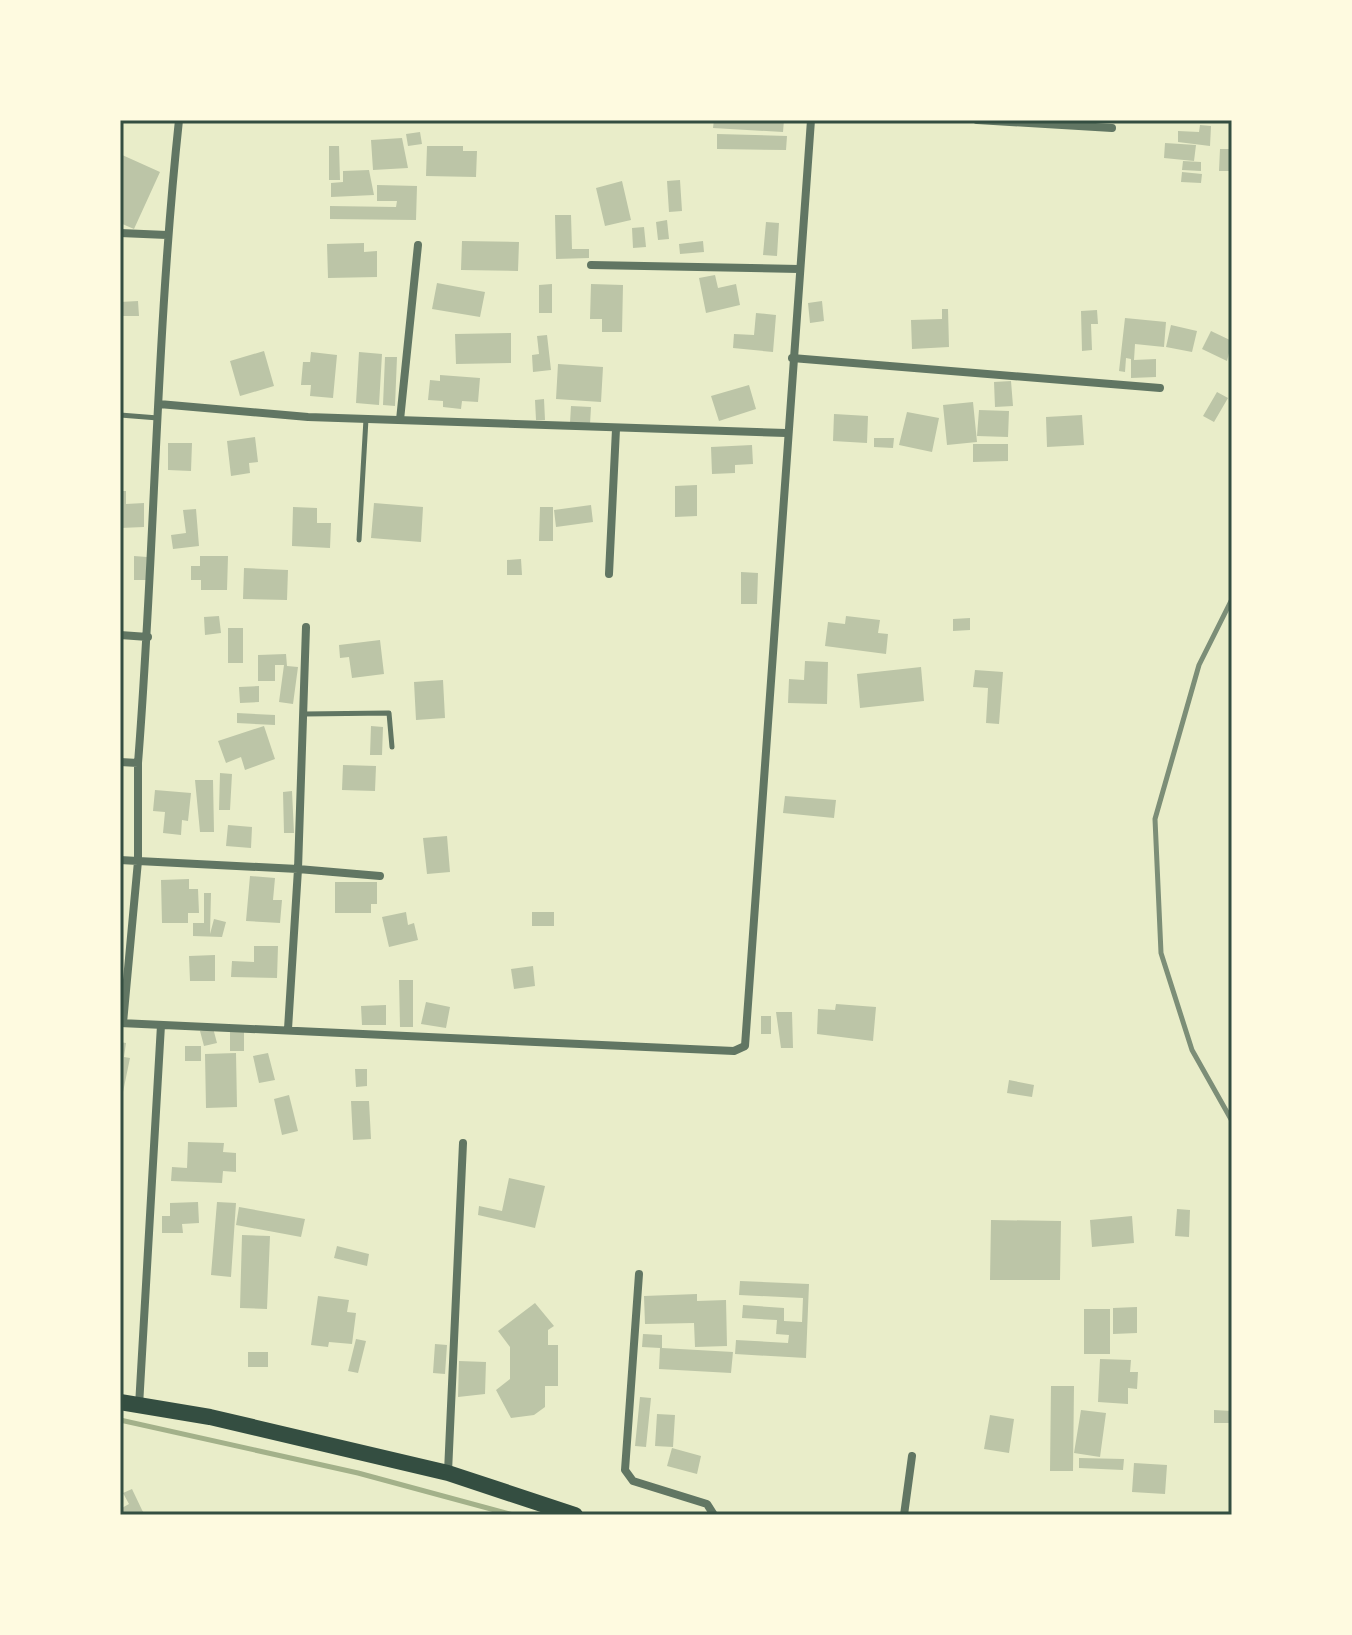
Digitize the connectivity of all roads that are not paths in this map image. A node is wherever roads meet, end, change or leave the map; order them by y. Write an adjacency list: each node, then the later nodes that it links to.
1 (179, 120): 6 (street)
2 (811, 120): 9 (street)
3 (977, 120): 4 (street)
4 (1112, 128)
5 (120, 233): 6 (street)
6 (167, 235): 12 (street)
7 (418, 245): 16 (street)
8 (591, 265): 9 (street)
9 (799, 269): 10 (street)
10 (792, 358): 11 (street); 18 (street)
11 (1160, 388)
12 (159, 404): 14 (street); 15 (street)
13 (120, 415): 14 (lane)
14 (158, 418): 23 (street)
15 (366, 418): 16 (street); 19 (lane)
16 (400, 420): 17 (street)
17 (616, 429): 18 (street); 20 (street)
18 (786, 433): 34 (street)
19 (359, 540)
20 (609, 574)
21 (306, 627): 24 (street)
22 (120, 635): 23 (street)
23 (148, 637): 27 (street)
24 (303, 714): 25 (lane); 30 (street)
25 (392, 747)
26 (120, 762): 27 (street)
27 (138, 763): 29 (street)
28 (120, 860): 29 (street)
29 (138, 861): 30 (street); 32 (street)
30 (298, 869): 31 (street); 34 (street)
31 (380, 876)
32 (121, 1023): 33 (street)
33 (161, 1025): 34 (street); 38 (street)
34 (288, 1029)
35 (463, 1143): 40 (street)
36 (639, 1274): 42 (street)
37 (120, 1402): 38 (main road)
38 (139, 1406): 40 (main road)
39 (912, 1456): 43 (street)
40 (448, 1473): 41 (main road)
41 (575, 1515)
42 (714, 1515)
43 (904, 1515)

